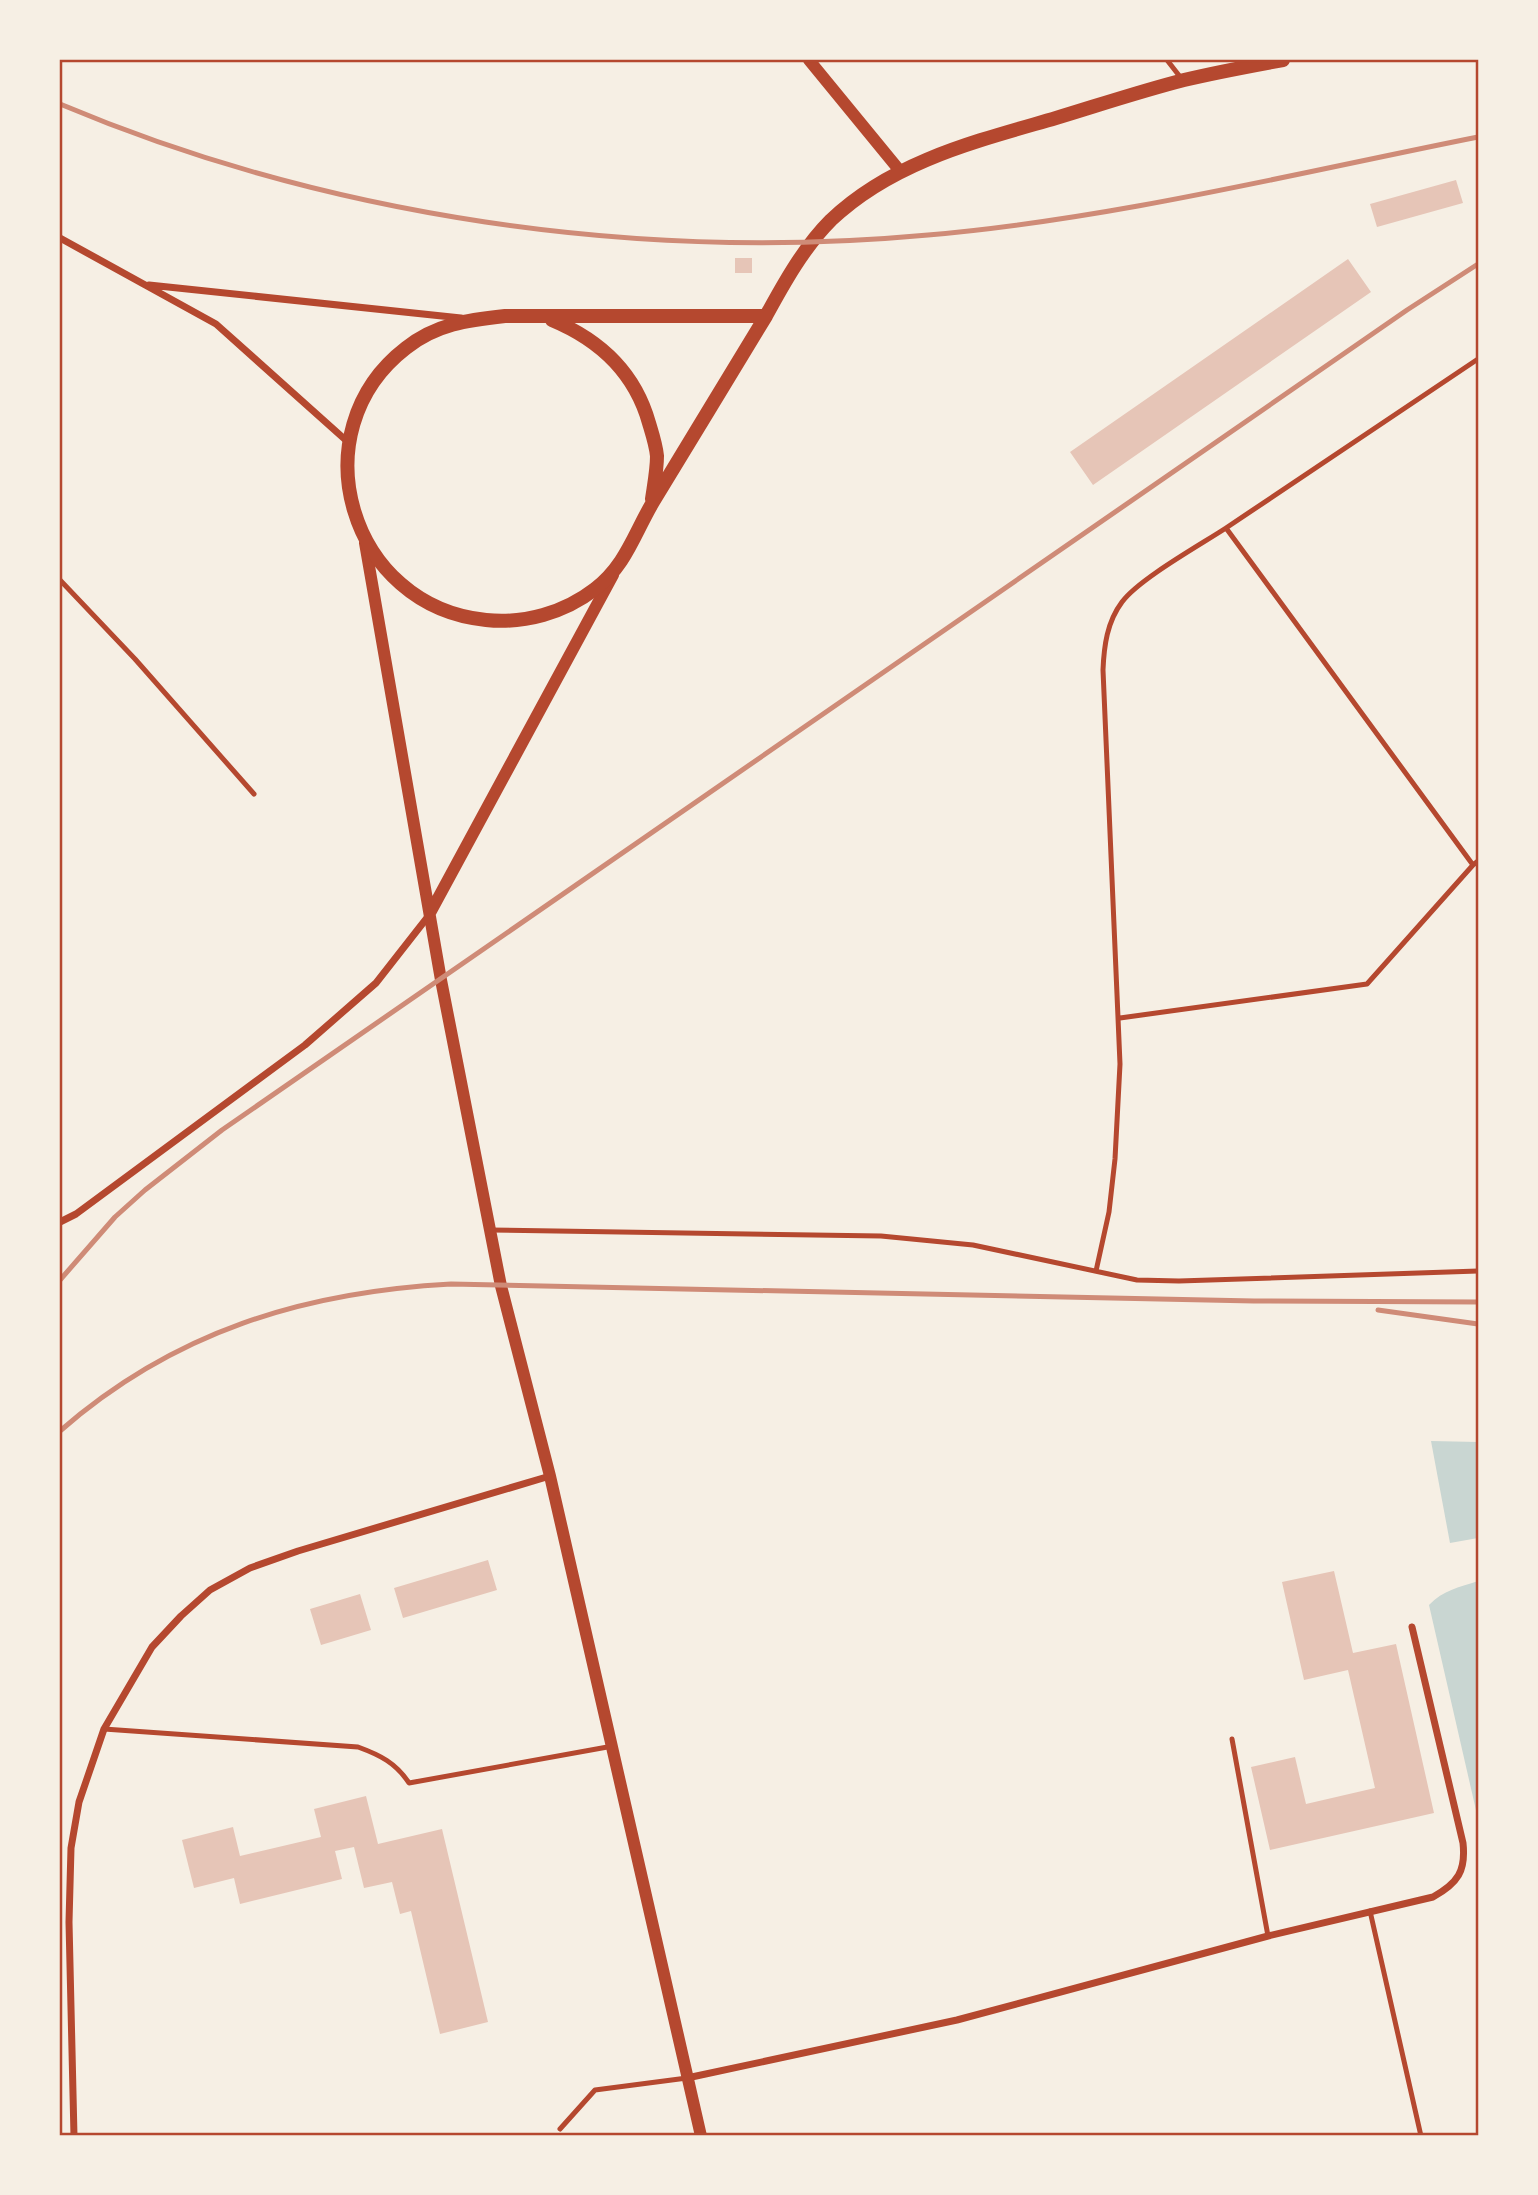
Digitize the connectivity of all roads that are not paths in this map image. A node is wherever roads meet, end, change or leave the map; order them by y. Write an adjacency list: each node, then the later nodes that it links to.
1 (809, 60): 5 (street)
2 (1167, 60): 4 (lane)
3 (1283, 60): 4 (main road)
4 (1183, 80): 5 (main road)
5 (900, 171): 8 (main road)
6 (60, 238): 7 (street)
7 (145, 284): 10 (street); 12 (street)
8 (766, 316): 9 (main road); 13 (main road)
9 (545, 317): 10 (main road); 13 (main road)
10 (469, 319): 12 (main road)
11 (1479, 359): 14 (lane)
12 (349, 443): 15 (main road)
13 (650, 507): 16 (main road)
14 (1226, 528): 19 (lane); 21 (lane)
15 (365, 543): 16 (main road); 20 (street)
16 (617, 567): 20 (street)
17 (60, 580): 18 (lane)
18 (254, 794)
19 (1476, 863): 21 (lane)
20 (430, 913): 22 (street); 23 (street)
21 (1120, 1018): 24 (lane)
22 (60, 1222)
23 (490, 1230): 24 (lane); 26 (street)
24 (1096, 1271): 25 (lane)
25 (1479, 1271)
26 (550, 1476): 28 (street); 30 (street)
27 (1412, 1627): 31 (street)
28 (104, 1729): 30 (lane); 35 (street)
29 (1232, 1739): 32 (lane)
30 (612, 1746): 33 (street)
31 (1370, 1911): 32 (street); 37 (lane)
32 (1268, 1937): 33 (street)
33 (687, 2078): 34 (lane); 36 (street)
34 (560, 2129)
35 (74, 2136)
36 (701, 2136)
37 (1421, 2136)

